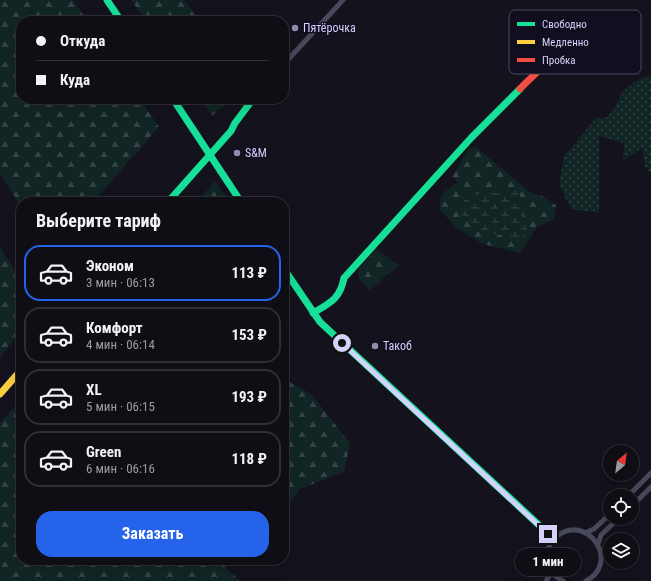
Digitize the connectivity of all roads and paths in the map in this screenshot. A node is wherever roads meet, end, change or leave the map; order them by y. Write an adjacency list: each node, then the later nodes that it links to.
1 (107, 0): 3 (street)
2 (343, 0): 4 (street)
3 (118, 16)
4 (289, 59)
5 (534, 74): 12 (street)
6 (176, 104): 8 (street)
7 (249, 104): 8 (street)
8 (209, 154): 9 (street); 10 (street)
9 (172, 197)
10 (238, 197)
11 (289, 277): 12 (street)
12 (313, 313): 22 (street)
13 (16, 376): 14 (street)
14 (0, 394)
15 (651, 473): 17 (street)
16 (651, 487): 18 (street)
17 (635, 489)
18 (639, 499)
19 (603, 521): 21 (street)
20 (612, 525): 23 (street)
21 (586, 533): 22 (street); 23 (street)
22 (554, 539): 24 (street)
23 (598, 544): 27 (street)
24 (552, 572): 25 (street); 26 (street)
25 (546, 581)
26 (562, 581)
27 (586, 581)

